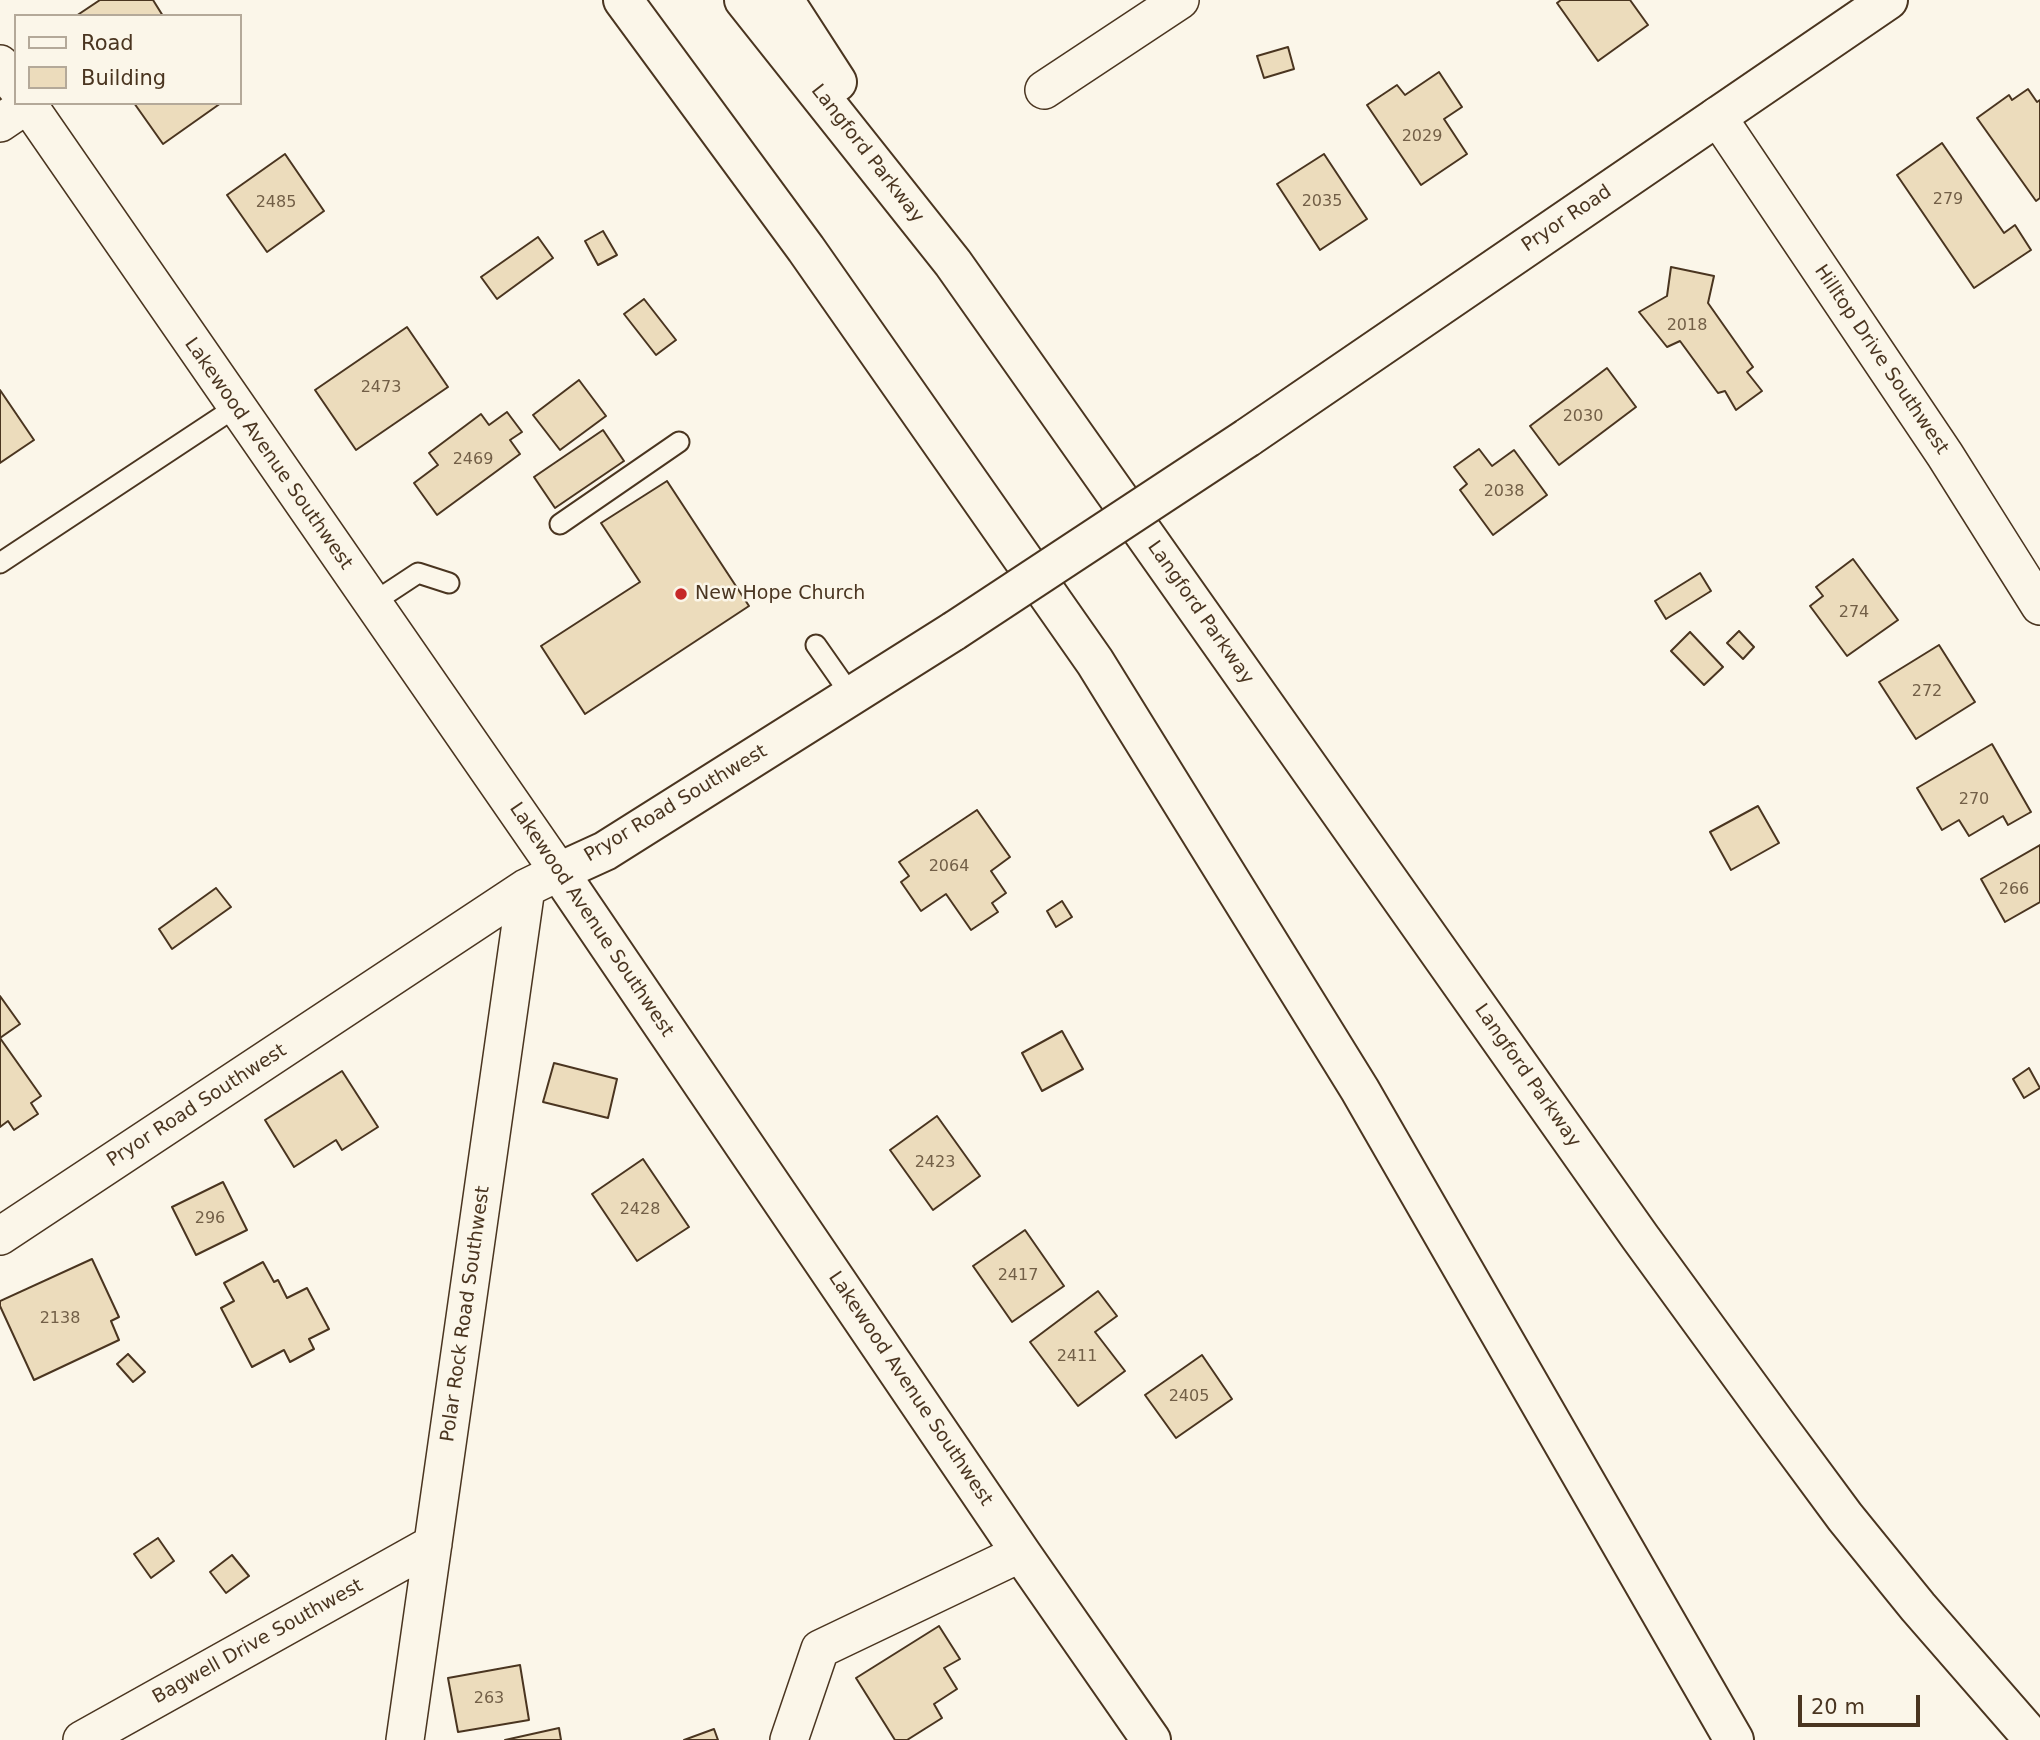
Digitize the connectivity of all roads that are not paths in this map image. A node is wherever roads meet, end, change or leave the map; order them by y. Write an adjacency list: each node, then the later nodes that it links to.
1 (623, 0): 31 (main road)
2 (744, 0): 11 (main road, Langford Parkway)
3 (785, 0): 11 (main road)
4 (1180, 0): 7 (street)
5 (1888, 0): 10 (main road, Pryor Road)
6 (0, 64): 8 (street, Lakewood Avenue Southwest)
7 (1044, 90)
8 (14, 96)
9 (18, 105): 12 (street, Lakewood Avenue Southwest)
10 (1717, 116): 13 (main road, Pryor Road); 19 (street, Hilltop Drive Southwest)
11 (953, 263): 32 (main road, Langford Parkway)
12 (236, 407): 16 (lane); 18 (street, Lakewood Avenue Southwest)
13 (1247, 438): 21 (main road, Pryor Road Southwest, bridge)
14 (678, 442): 15 (lane)
15 (561, 523)
16 (0, 563)
17 (449, 583): 18 (lane)
18 (371, 604): 22 (street, Lakewood Avenue Southwest)
19 (2040, 606)
20 (816, 645): 21 (lane)
21 (851, 695): 22 (main road, Pryor Road Southwest)
22 (559, 872): 23 (street, Pryor Road Southwest); 26 (main road, Lakewood Avenue Southwest)
23 (526, 888): 24 (street, Pryor Road Southwest); 25 (street, Polar Rock Road Southwest)
24 (0, 1236)
25 (433, 1544): 27 (street, Bagwell Drive Southwest); 28 (street, Polar Rock Road Southwest)
26 (1021, 1553): 29 (street); 30 (main road, Lakewood Avenue Southwest)
27 (82, 1740)
28 (405, 1740)
29 (789, 1740)
30 (1151, 1740)
31 (1734, 1740)
32 (2034, 1740)

